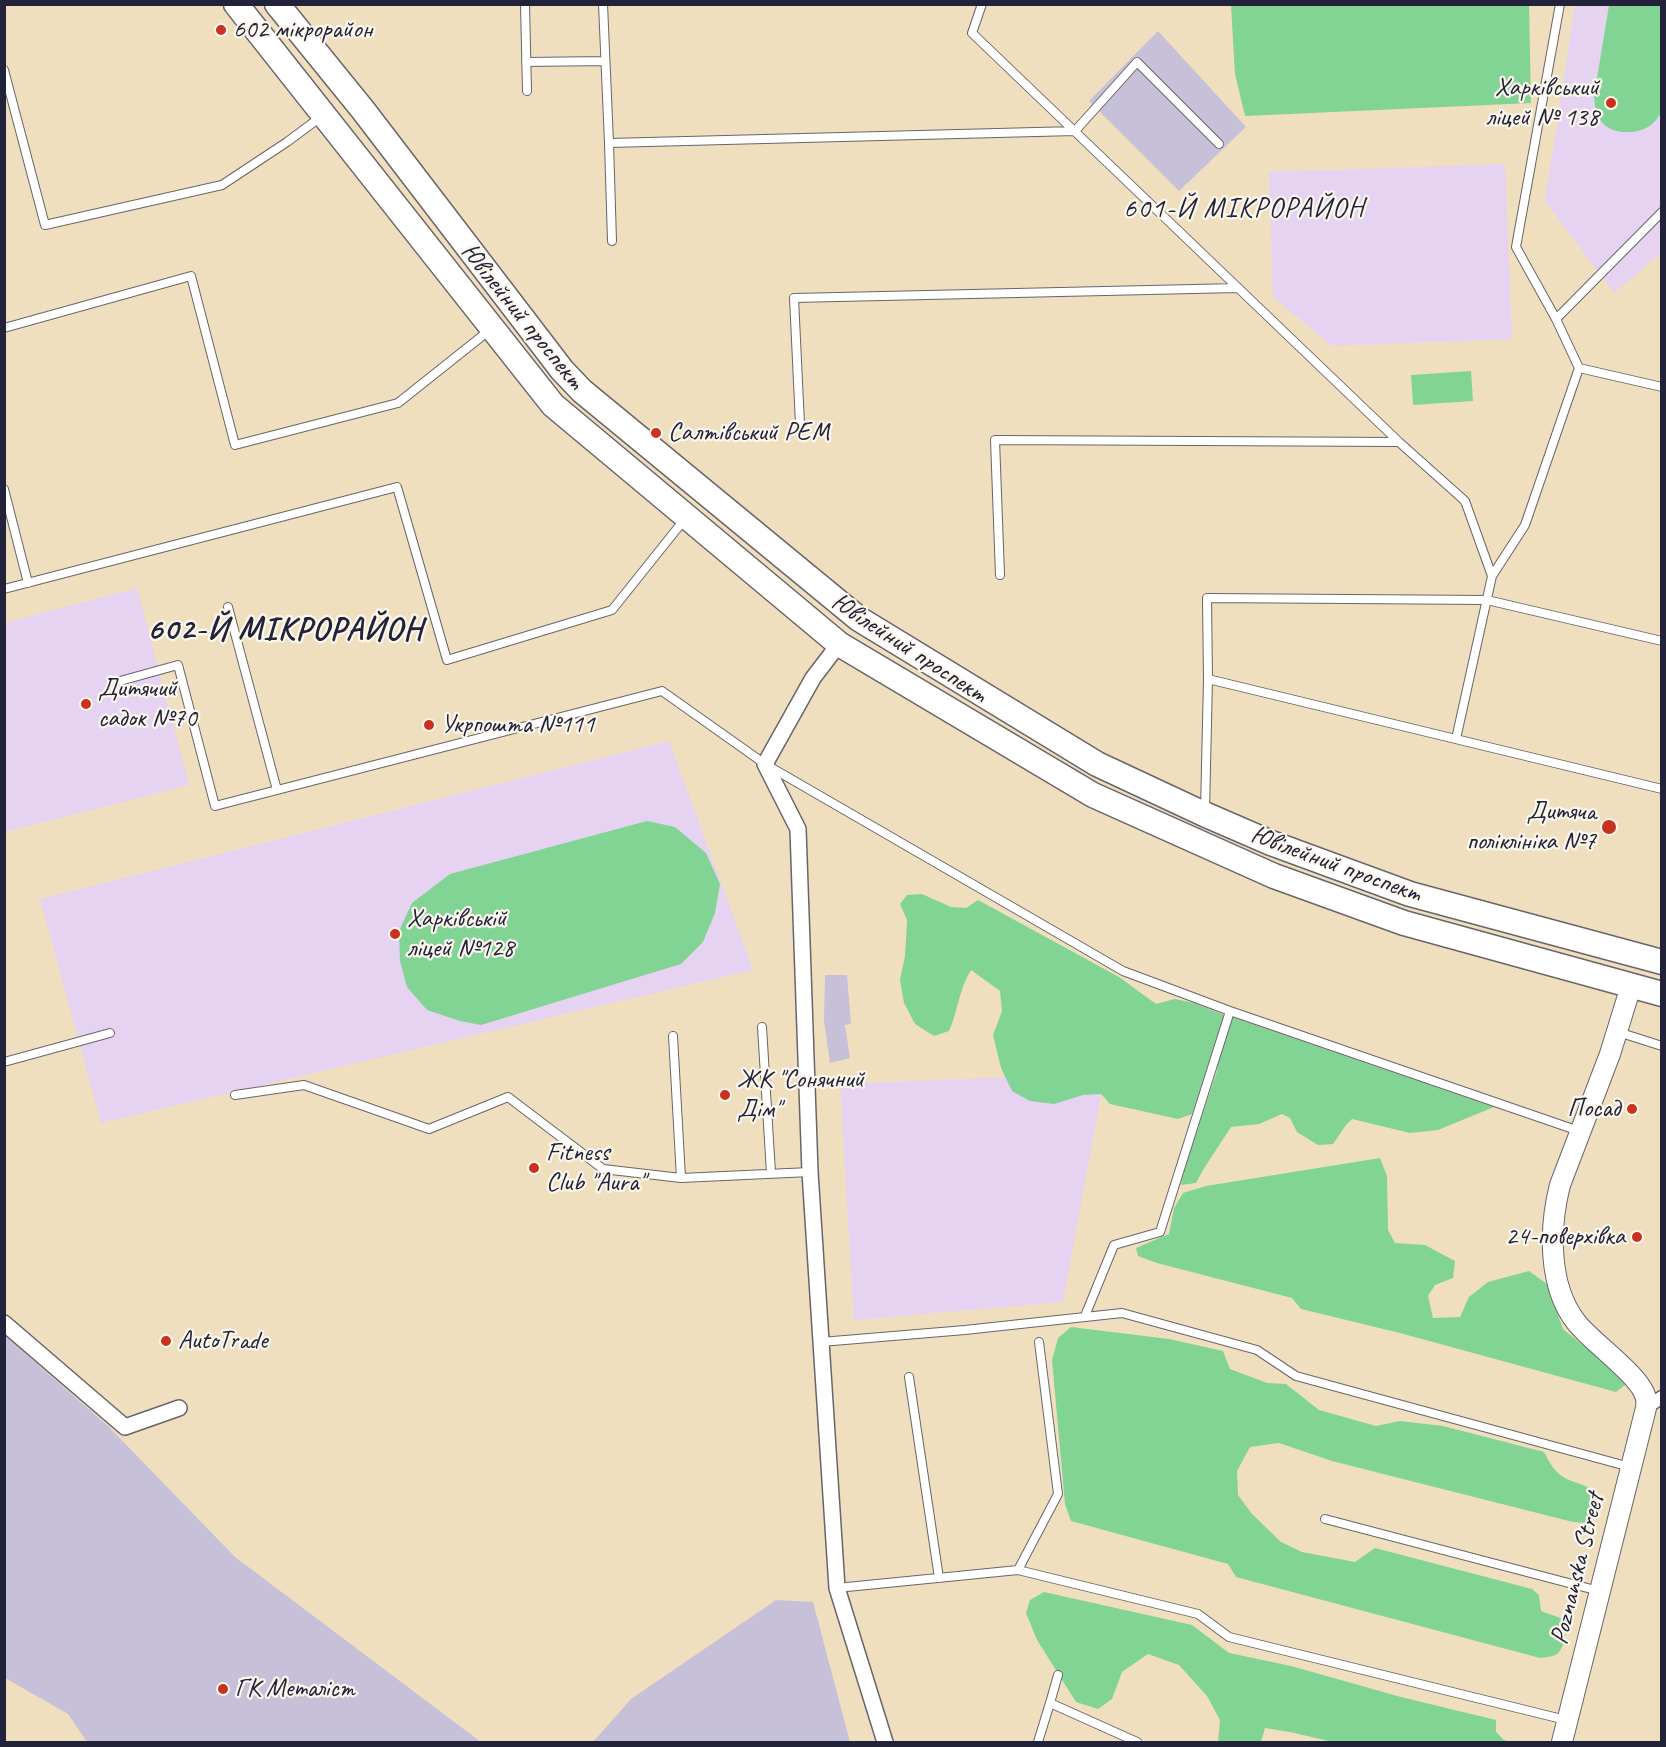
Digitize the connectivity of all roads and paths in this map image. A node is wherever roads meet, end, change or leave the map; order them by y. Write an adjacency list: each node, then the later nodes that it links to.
1 (236, 4): 11 (main road, Ювілейний проспект)
2 (277, 4): 33 (main road, Ювілейний проспект)
3 (525, 4): 8 (lane)
4 (603, 4): 7 (lane)
5 (982, 4): 12 (lane)
6 (1560, 4): 18 (lane)
7 (605, 61): 8 (lane); 13 (lane)
8 (526, 62): 10 (lane)
9 (4, 70): 11 (lane)
10 (526, 91)
11 (323, 115): 20 (main road, Ювілейний проспект)
12 (1075, 131): 13 (lane); 14 (lane); 17 (lane)
13 (609, 143): 16 (lane)
14 (1219, 144)
15 (1662, 212): 18 (lane)
16 (612, 241)
17 (1238, 288): 23 (lane); 24 (lane)
18 (1556, 319): 21 (lane)
19 (4, 328): 20 (lane)
20 (492, 328): 26 (main road, Ювілейний проспект)
21 (1580, 368): 22 (lane); 28 (lane)
22 (1662, 387)
23 (800, 424)
24 (1399, 442): 27 (lane); 28 (lane)
25 (4, 489): 29 (lane)
26 (686, 516): 29 (lane); 35 (main road, Ювілейний проспект)
27 (1000, 575)
28 (1492, 576): 31 (lane)
29 (28, 583): 30 (lane)
30 (4, 589)
31 (1487, 600): 34 (lane); 36 (lane); 38 (lane)
32 (228, 607): 41 (lane)
33 (859, 619): 35 (main road); 42 (main road, Ювілейний проспект)
34 (1662, 641)
35 (839, 644): 39 (street); 44 (main road, Ювілейний проспект)
36 (1208, 679): 38 (lane); 42 (lane)
37 (120, 681): 41 (lane)
38 (1456, 739): 40 (lane)
39 (765, 764): 41 (lane); 46 (lane); 55 (street)
40 (1662, 789)
41 (277, 790)
42 (1204, 814): 43 (main road, Ювілейний проспект)
43 (1662, 962)
44 (1631, 987): 45 (main road, Ювілейний проспект); 48 (street, Poznanska Street)
45 (1662, 994)
46 (1230, 1011): 54 (lane); 58 (lane)
47 (762, 1027): 56 (lane)
48 (1617, 1031): 51 (lane); 54 (street, Poznanska Street)
49 (110, 1034): 52 (lane)
50 (674, 1036): 57 (lane)
51 (1662, 1046)
52 (4, 1062)
53 (236, 1095): 57 (lane)
54 (1579, 1131): 63 (street, Poznanska Street)
55 (810, 1172): 56 (lane); 60 (street)
56 (771, 1173): 57 (lane)
57 (681, 1178)
58 (1086, 1316): 60 (lane); 65 (lane)
59 (4, 1323): 64 (street)
60 (821, 1342): 69 (street)
61 (1039, 1342): 67 (lane)
62 (909, 1377): 68 (lane)
63 (1654, 1402): 65 (street, Poznanska Street)
64 (179, 1407)
65 (1632, 1468): 70 (street, Poznanska Street)
66 (1325, 1519): 70 (lane)
67 (1018, 1570): 68 (lane); 73 (lane)
68 (939, 1578): 69 (lane)
69 (837, 1588): 74 (street)
70 (1600, 1591): 73 (street, Poznanska Street)
71 (1058, 1675): 72 (lane)
72 (1050, 1703): 75 (lane); 76 (lane)
73 (1567, 1720): 77 (street, Poznanska Street)
74 (885, 1743)
75 (1038, 1743)
76 (1137, 1743)
77 (1562, 1743)

